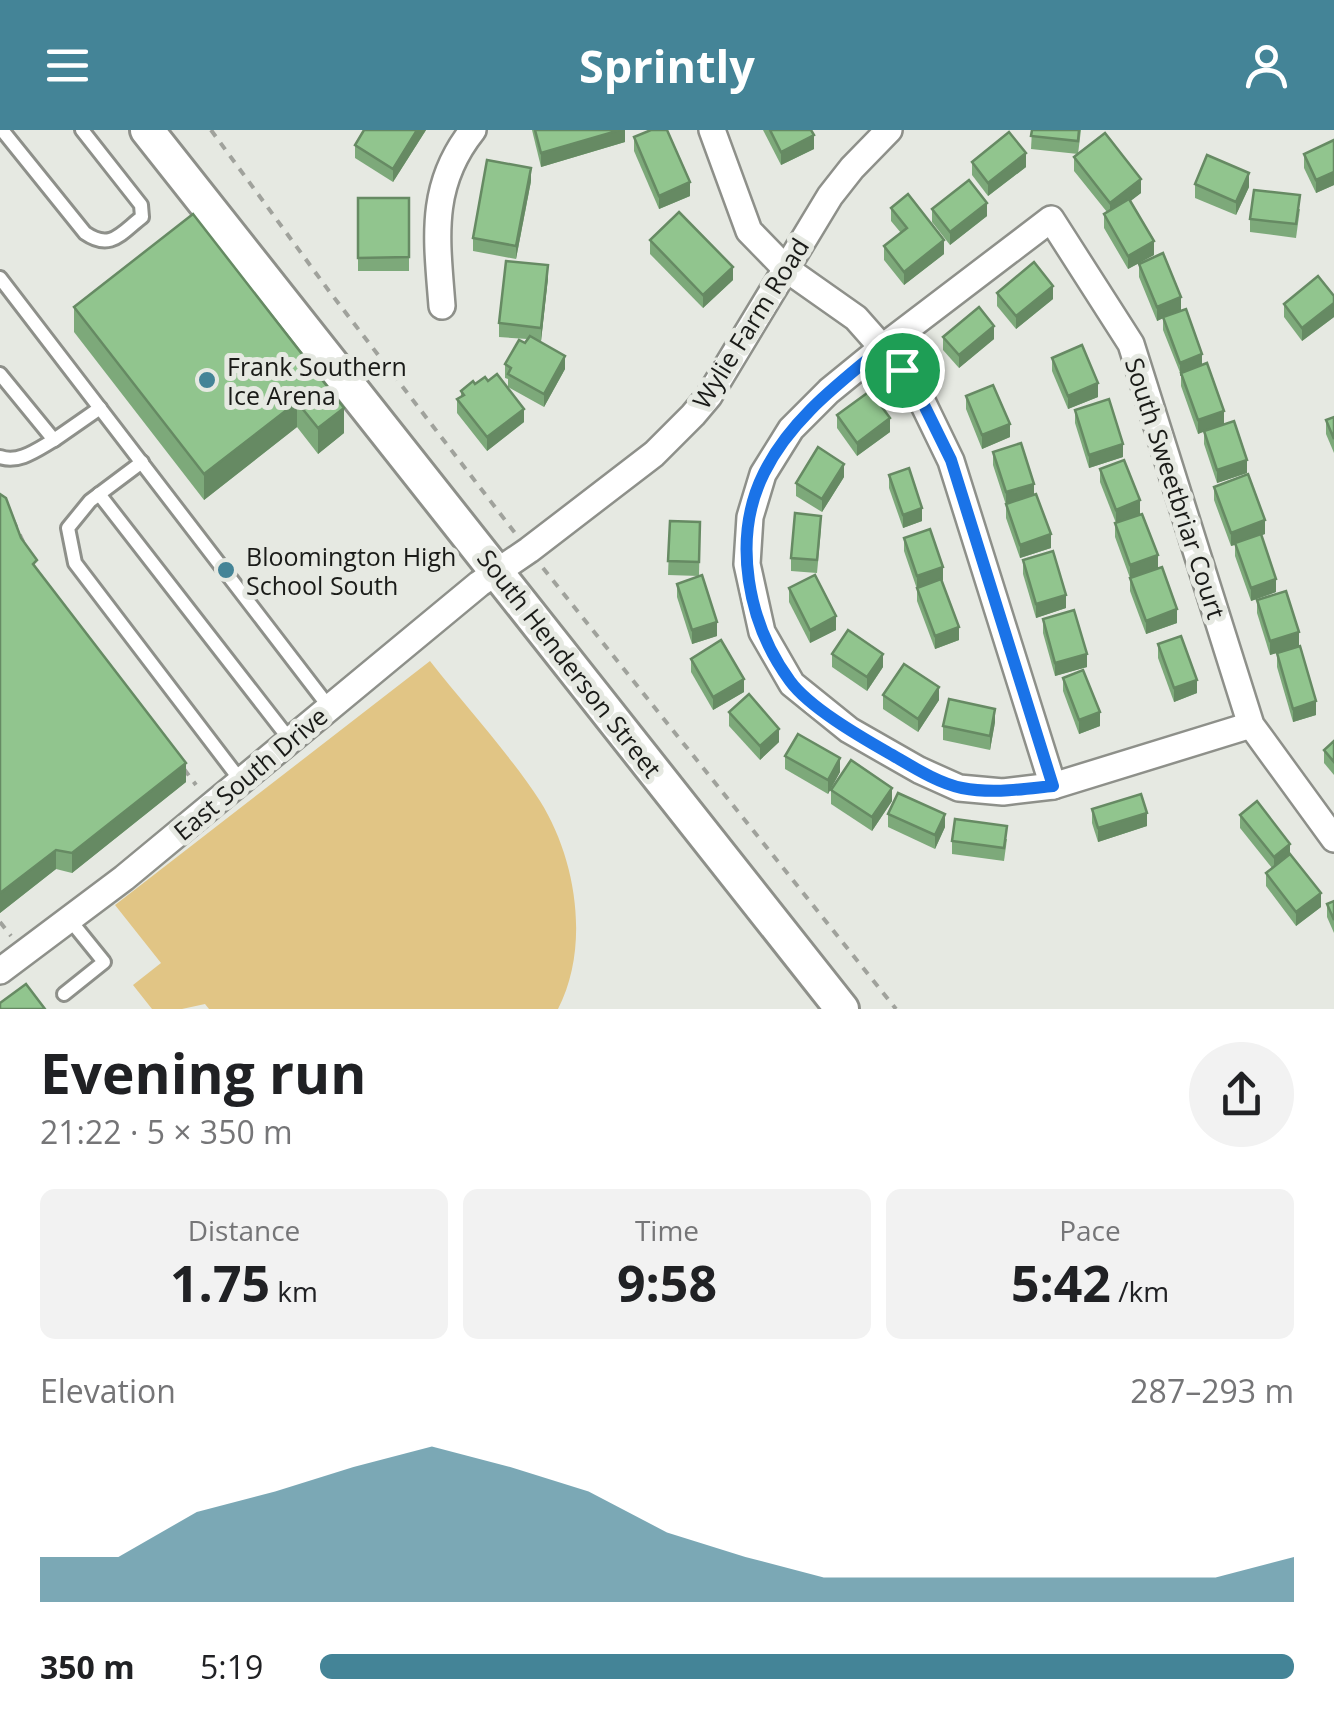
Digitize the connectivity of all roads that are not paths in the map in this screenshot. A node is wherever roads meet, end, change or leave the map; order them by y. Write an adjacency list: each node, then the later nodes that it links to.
1 (2, 130): 2 (lane)
2 (82, 130)
3 (147, 130): 19 (street, South Henderson Street)
4 (473, 130): 11 (street)
5 (712, 130): 7 (street)
6 (889, 130): 7 (street, Wylie Farm Road)
7 (785, 268): 12 (street); 19 (street, Wylie Farm Road)
8 (0, 278): 9 (lane)
9 (13, 295): 10 (lane); 14 (lane)
10 (0, 305)
11 (442, 306)
12 (883, 347): 21 (street, South Sweetbriar Court); 24 (street); 24 (street)
13 (0, 374): 15 (lane)
14 (100, 408): 15 (lane); 17 (lane)
15 (54, 440): 16 (lane)
16 (0, 457)
17 (142, 462): 18 (lane); 20 (lane)
18 (99, 494): 22 (lane); 23 (lane)
19 (498, 572): 20 (street, East South Drive); 29 (street, South Henderson Street)
20 (329, 707): 22 (street, East South Drive)
21 (1251, 725): 24 (street); 25 (street, South Sweetbriar Court)
22 (290, 740): 23 (street, East South Drive)
23 (242, 782): 26 (street, East South Drive)
24 (1053, 786)
25 (1334, 839)
26 (70, 920): 27 (street, East South Drive); 28 (lane)
27 (0, 972)
28 (64, 994)
29 (842, 1009)

